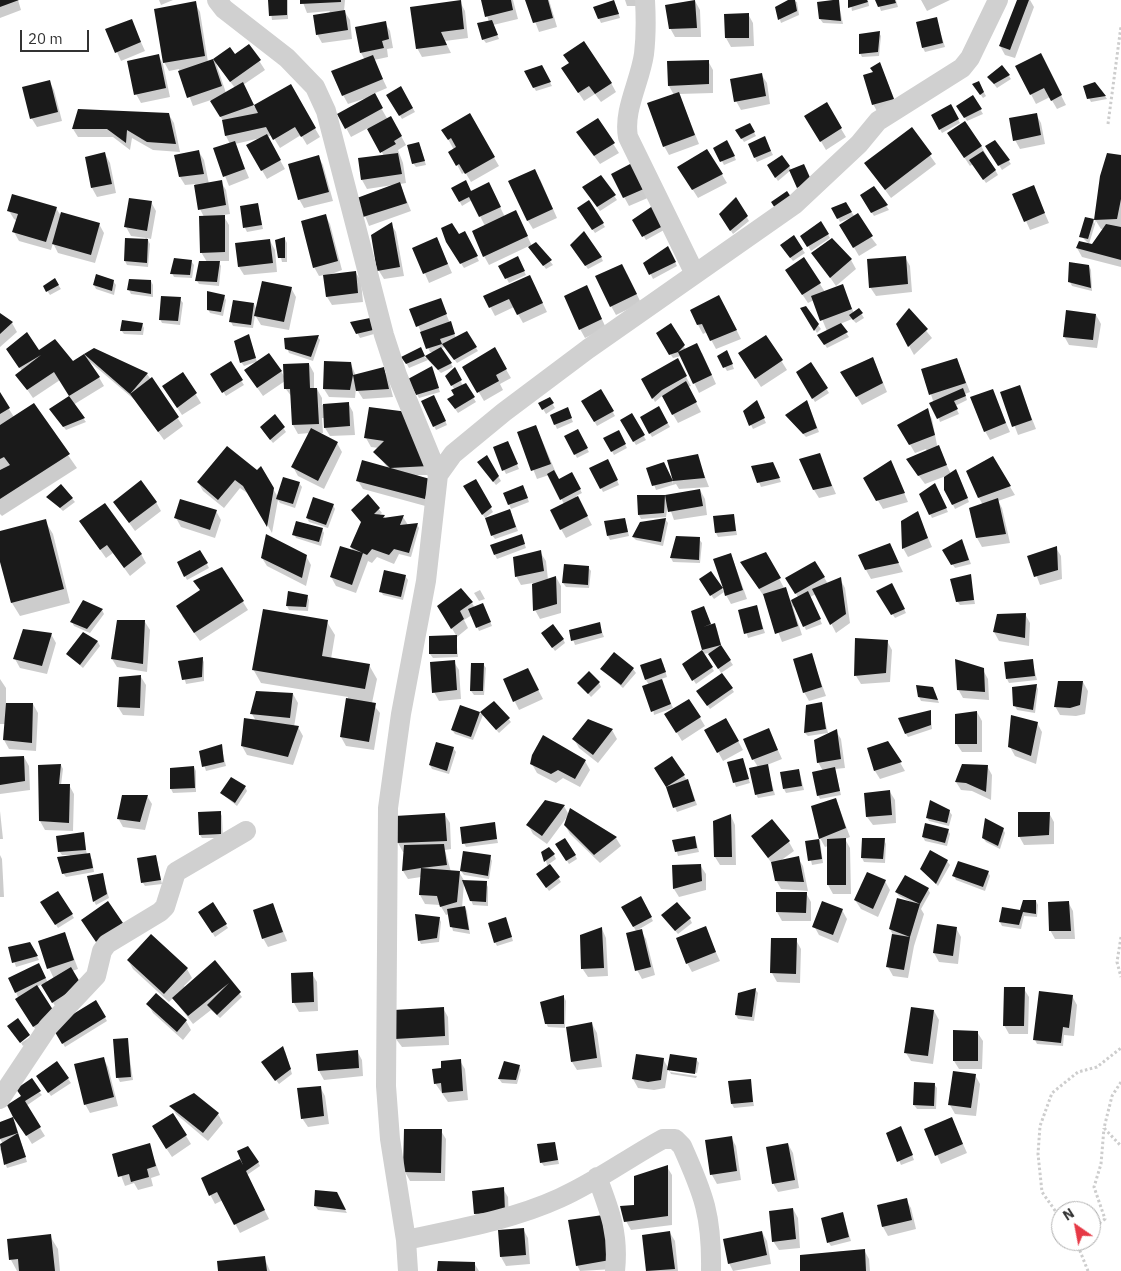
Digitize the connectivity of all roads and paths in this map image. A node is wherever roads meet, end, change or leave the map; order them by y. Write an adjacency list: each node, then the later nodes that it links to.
1 (217, 0): 7 (street)
2 (645, 0): 6 (street)
3 (998, 0): 6 (street)
4 (1121, 26): 5 (path)
5 (1108, 124)
6 (695, 274): 7 (street)
7 (438, 475): 21 (street)
8 (246, 831): 13 (street)
9 (1121, 937): 10 (path)
10 (1121, 977)
11 (1121, 1048): 18 (path)
12 (1121, 1082): 14 (path)
13 (0, 1099)
14 (1104, 1128): 15 (path); 17 (path)
15 (1121, 1146)
16 (597, 1177): 21 (street); 24 (street); 25 (street)
17 (1099, 1201)
18 (1051, 1205)
19 (1101, 1207): 20 (path)
20 (1101, 1222)
21 (406, 1240): 23 (street)
22 (1080, 1251): 26 (path)
23 (408, 1271)
24 (615, 1271)
25 (710, 1271)
26 (1088, 1271)

